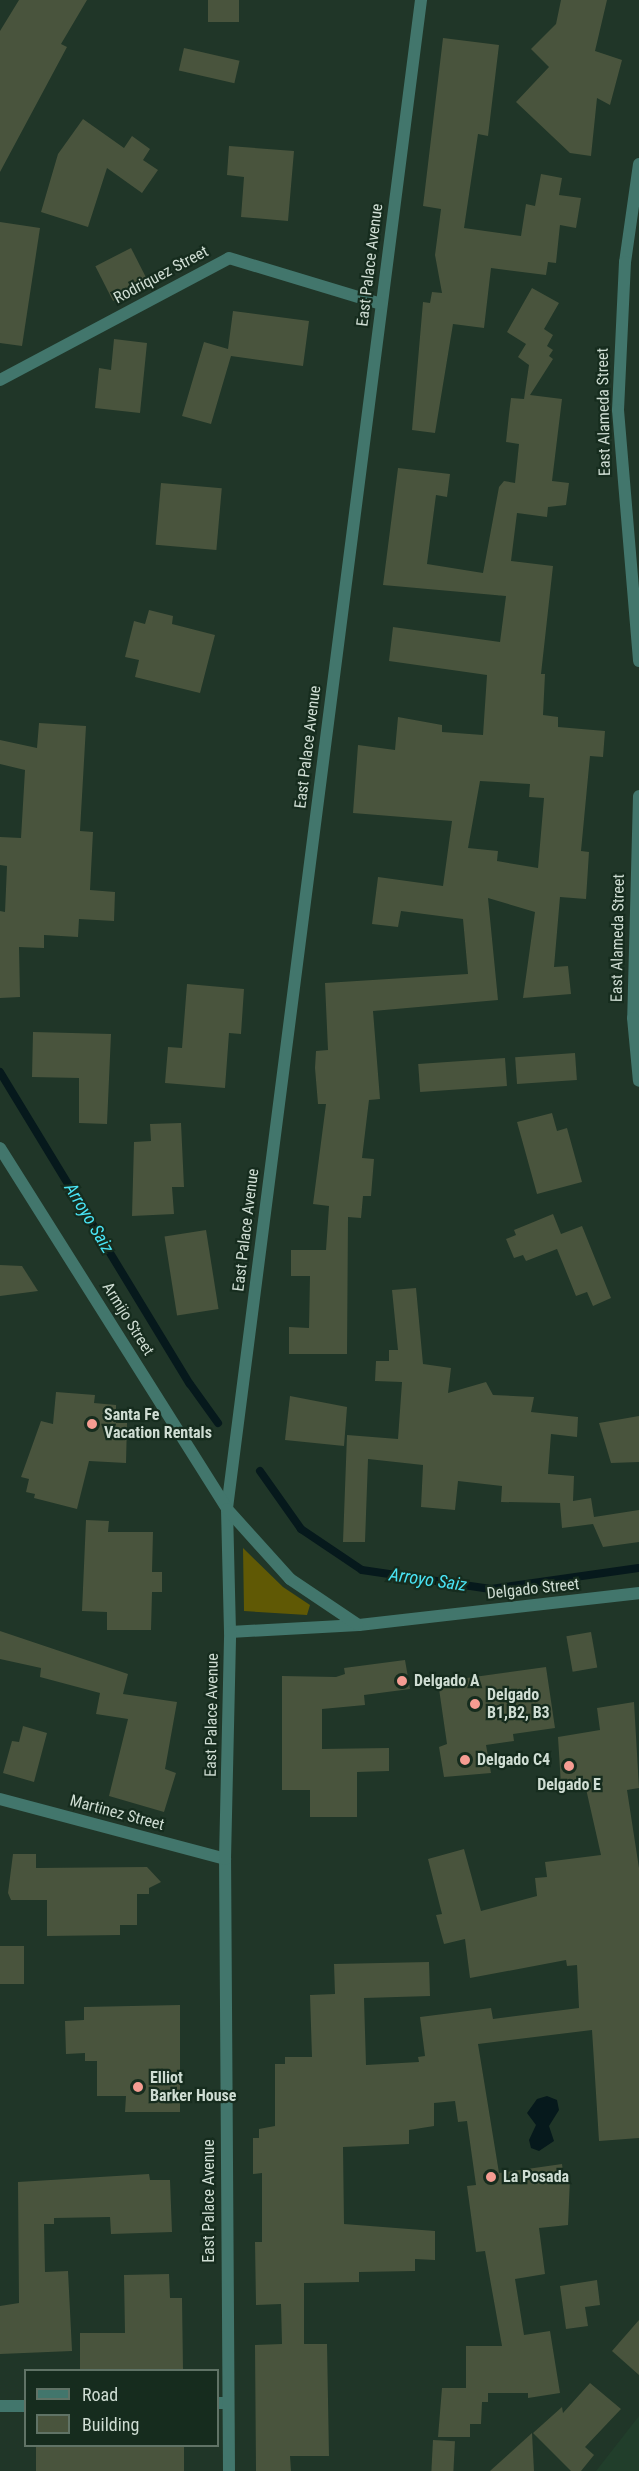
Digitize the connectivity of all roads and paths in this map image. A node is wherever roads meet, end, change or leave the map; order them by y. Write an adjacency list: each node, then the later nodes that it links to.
1 (421, 0): 3 (street, East Palace Avenue)
2 (639, 164): 5 (street, East Alameda Street)
3 (381, 304): 4 (street, Rodriquez Street); 11 (street, East Palace Avenue)
4 (0, 380)
5 (639, 661)
6 (639, 796): 7 (street, East Alameda Street)
7 (639, 1081)
8 (0, 1148): 10 (street, Armijo Street)
9 (0, 1169): 10 (street)
10 (14, 1170): 11 (street, Armijo Street)
11 (227, 1509): 13 (street); 14 (street, East Palace Avenue)
12 (639, 1593): 13 (street, Delgado Street)
13 (359, 1625): 14 (street, Delgado Street)
14 (231, 1632): 16 (street, East Palace Avenue)
15 (0, 1799): 16 (street, Martinez Street)
16 (225, 1859): 17 (street, East Palace Avenue)
17 (223, 2403): 20 (street, East Palace Avenue)
18 (0, 2406): 19 (street)
19 (24, 2406)
20 (228, 2471)

